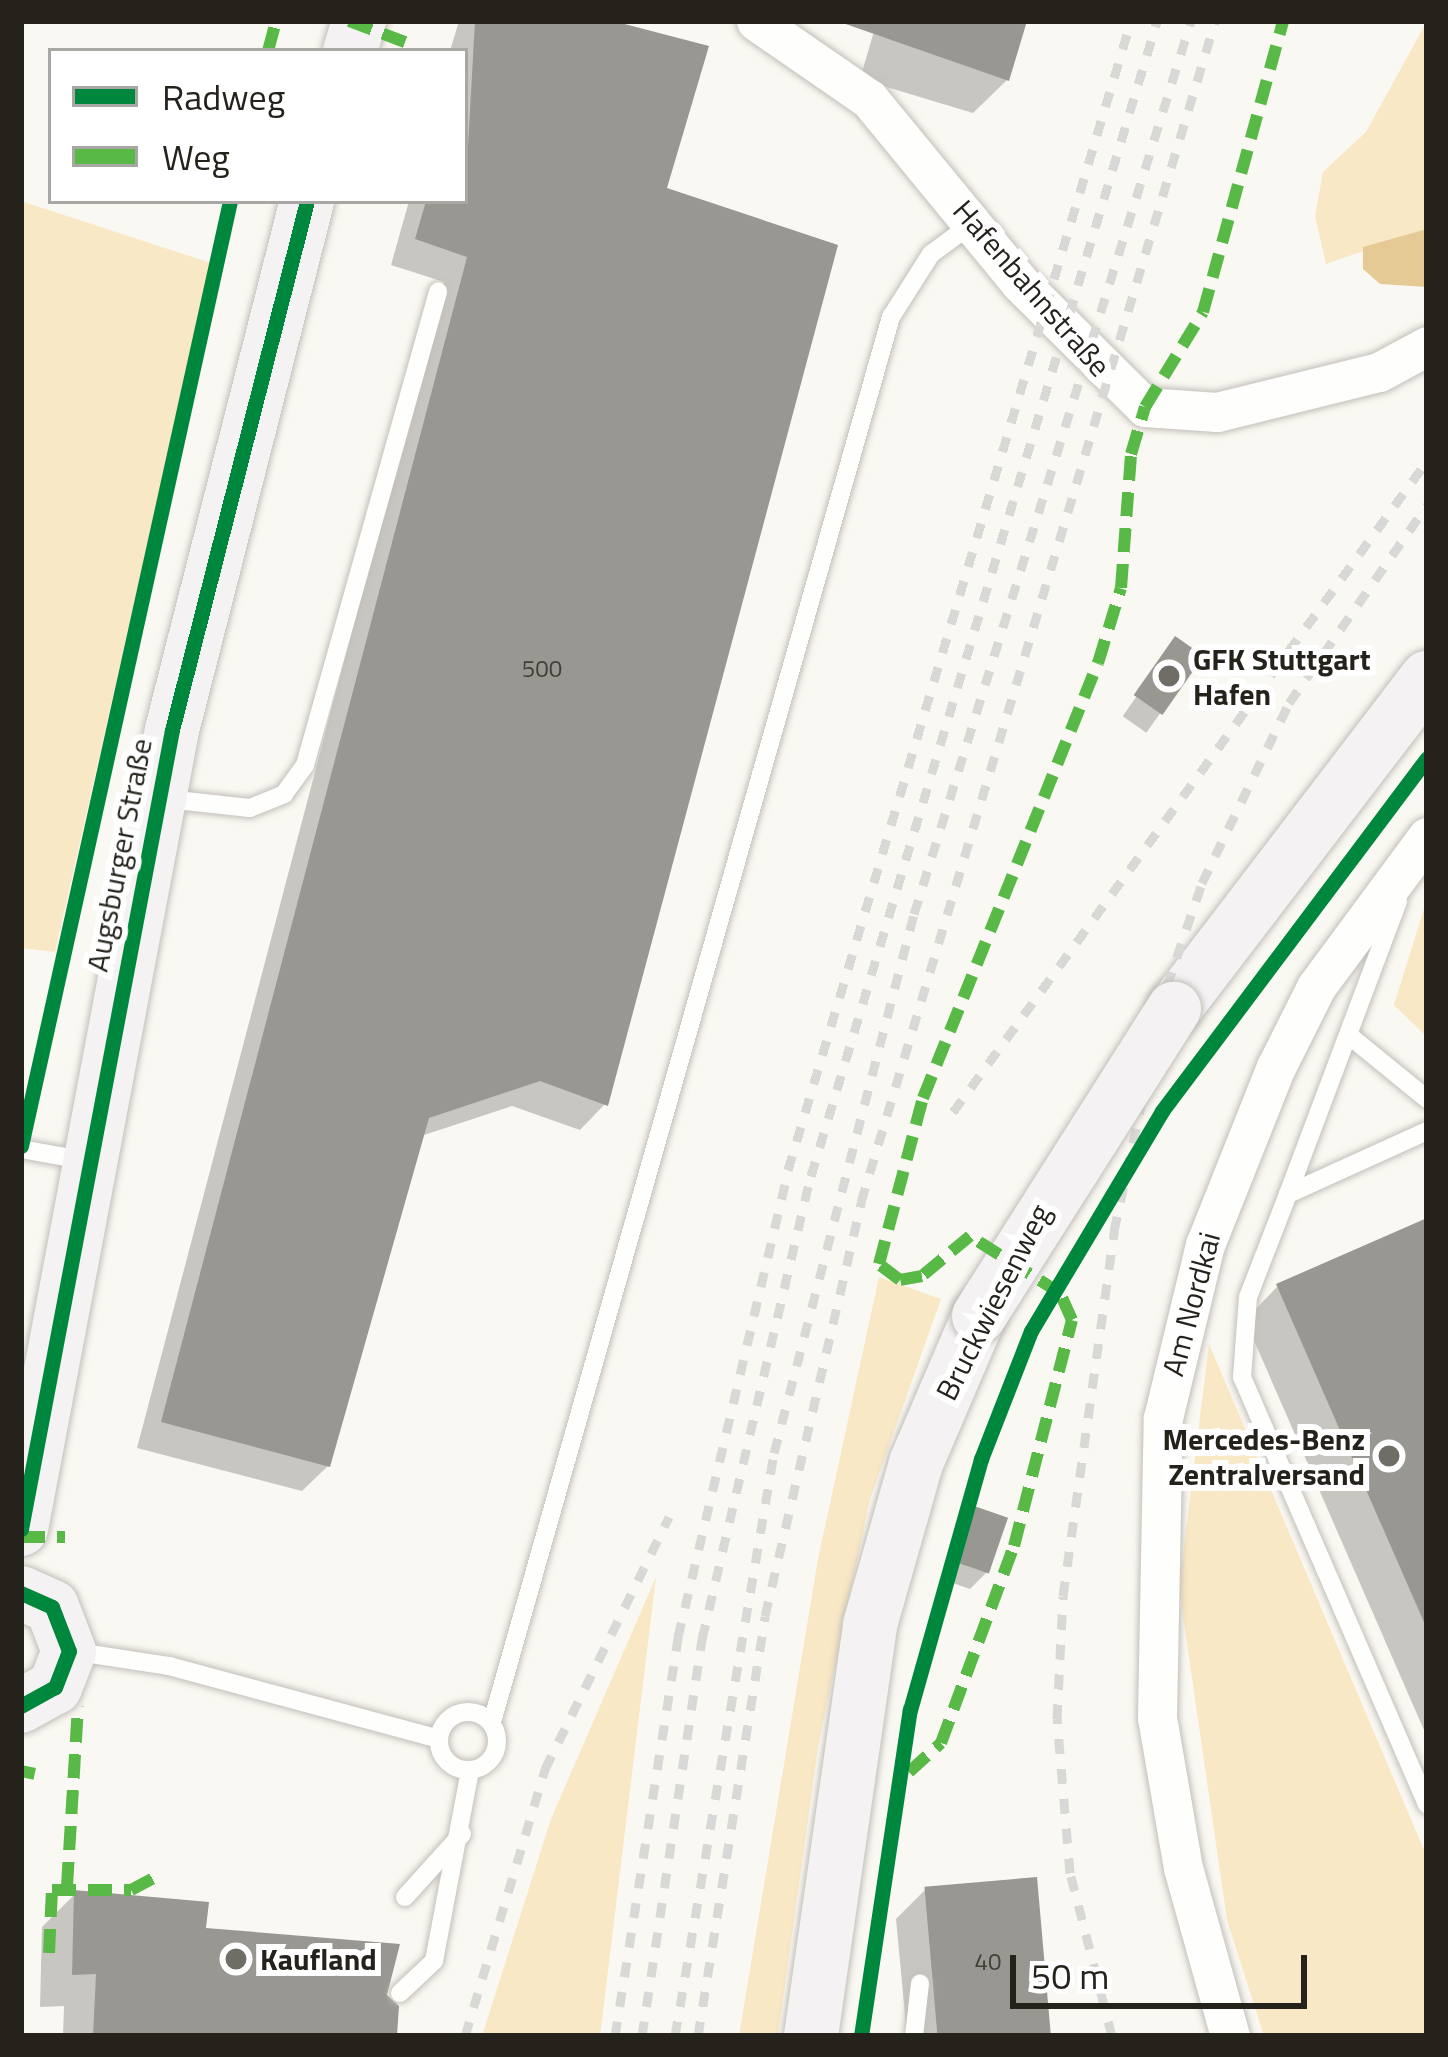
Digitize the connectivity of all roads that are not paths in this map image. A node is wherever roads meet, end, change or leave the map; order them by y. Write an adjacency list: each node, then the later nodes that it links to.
1 (756, 21): 3 (street, Hafenbahnstraße)
2 (307, 204): 7 (street, Augsburger Straße)
3 (973, 223): 5 (street, Hafenbahnstraße); 19 (lane)
4 (438, 291): 7 (lane)
5 (1427, 346)
6 (1427, 678): 27 (street, Bruckwiesenweg, bridge)
7 (159, 797): 13 (street, Augsburger Straße)
8 (1426, 838): 9 (lane); 29 (street, Am Nordkai)
9 (1351, 1036): 10 (lane); 14 (lane)
10 (1427, 1099)
11 (1427, 1131): 14 (lane)
12 (21, 1149): 13 (lane)
13 (87, 1161): 15 (street, Augsburger Straße)
14 (1288, 1194): 22 (lane)
15 (21, 1529)
16 (21, 1593): 17 (street)
17 (69, 1651): 18 (street); 20 (lane)
18 (21, 1706)
19 (492, 1722): 20 (lane); 21 (lane)
20 (439, 1739): 21 (lane)
21 (470, 1770): 23 (lane)
22 (1427, 1805)
23 (468, 1825): 24 (lane); 26 (lane)
24 (405, 1897)
25 (920, 1983): 28 (lane)
26 (400, 1993)
27 (811, 2036)
28 (914, 2036)
29 (1229, 2036)

